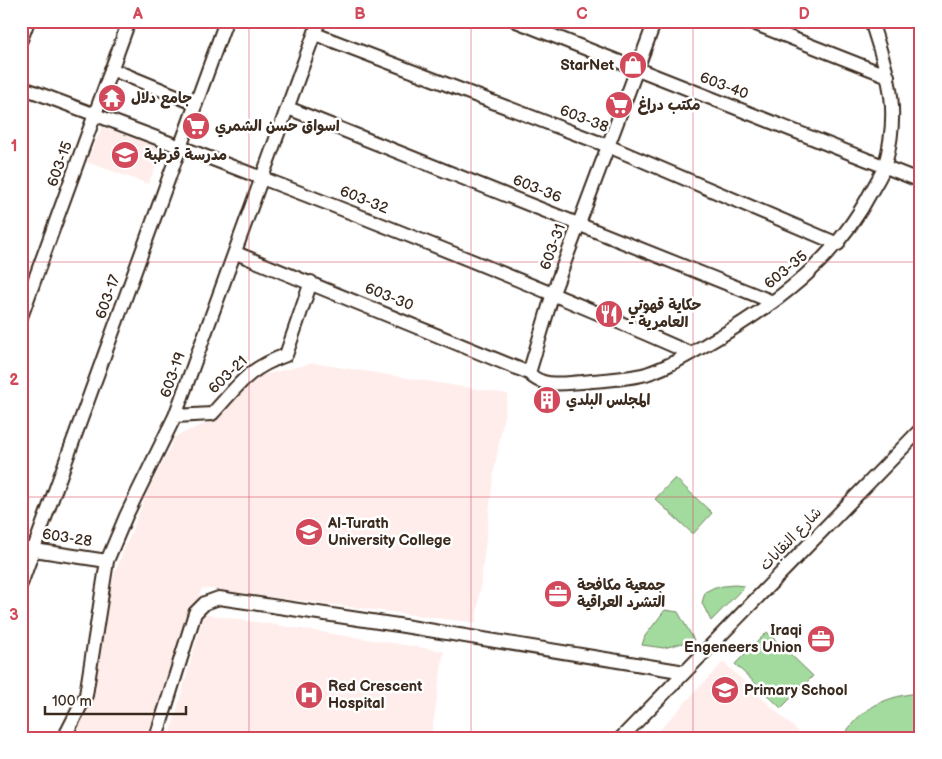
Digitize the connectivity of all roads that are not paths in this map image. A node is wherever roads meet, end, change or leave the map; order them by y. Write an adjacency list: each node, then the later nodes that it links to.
1 (28, 21): 10 (street)
2 (129, 21): 11 (street, 603-15)
3 (226, 21): 15 (street, 603-17)
4 (320, 21): 9 (street, 603-19)
5 (516, 21): 12 (street, 603-40)
6 (654, 21): 12 (street, 603-31)
7 (748, 21): 13 (street)
8 (871, 21): 13 (street, 603-35)
9 (315, 34): 16 (street, 603-19); 19 (street, 603-38)
10 (21, 40)
11 (111, 69): 15 (street); 17 (street, 603-15)
12 (637, 69): 19 (street, 603-31); 20 (street, 603-40)
13 (888, 76): 20 (street, 603-35)
14 (21, 86): 17 (street, 603-32)
15 (196, 104): 18 (street, 603-17)
16 (288, 108): 21 (street, 603-19); 23 (street, 603-36)
17 (95, 114): 18 (street, 603-32); 29 (street, 603-15)
18 (180, 146): 21 (street, 603-32); 34 (street, 603-17)
19 (608, 146): 23 (street, 603-31); 24 (street, 603-38)
20 (884, 166): 22 (street, 603-40); 24 (street, 603-35)
21 (263, 177): 25 (street, 603-19); 27 (street, 603-32)
22 (921, 182)
23 (579, 223): 27 (street, 603-31); 28 (street, 603-36)
24 (838, 244): 28 (street, 603-35)
25 (236, 254): 26 (street, 603-30); 32 (street, 603-19)
26 (311, 282): 31 (street, 603-30); 32 (street, 603-21)
27 (553, 293): 30 (street, 603-32); 31 (street, 603-31)
28 (773, 302): 30 (street, 603-35)
29 (21, 317)
30 (690, 353): 31 (street, 603-35)
31 (529, 372)
32 (175, 416): 35 (street, 603-19)
33 (921, 429): 37 (street, شارع النقابات)
34 (27, 549): 35 (street, 603-28); 36 (street, 603-17)
35 (107, 561): 38 (street, 603-19)
36 (21, 584)
37 (685, 672): 39 (street); 40 (street, شارع النقابات); 41 (street, شارع النقابات)
38 (64, 738)
39 (156, 738)
40 (621, 738)
41 (632, 738)

